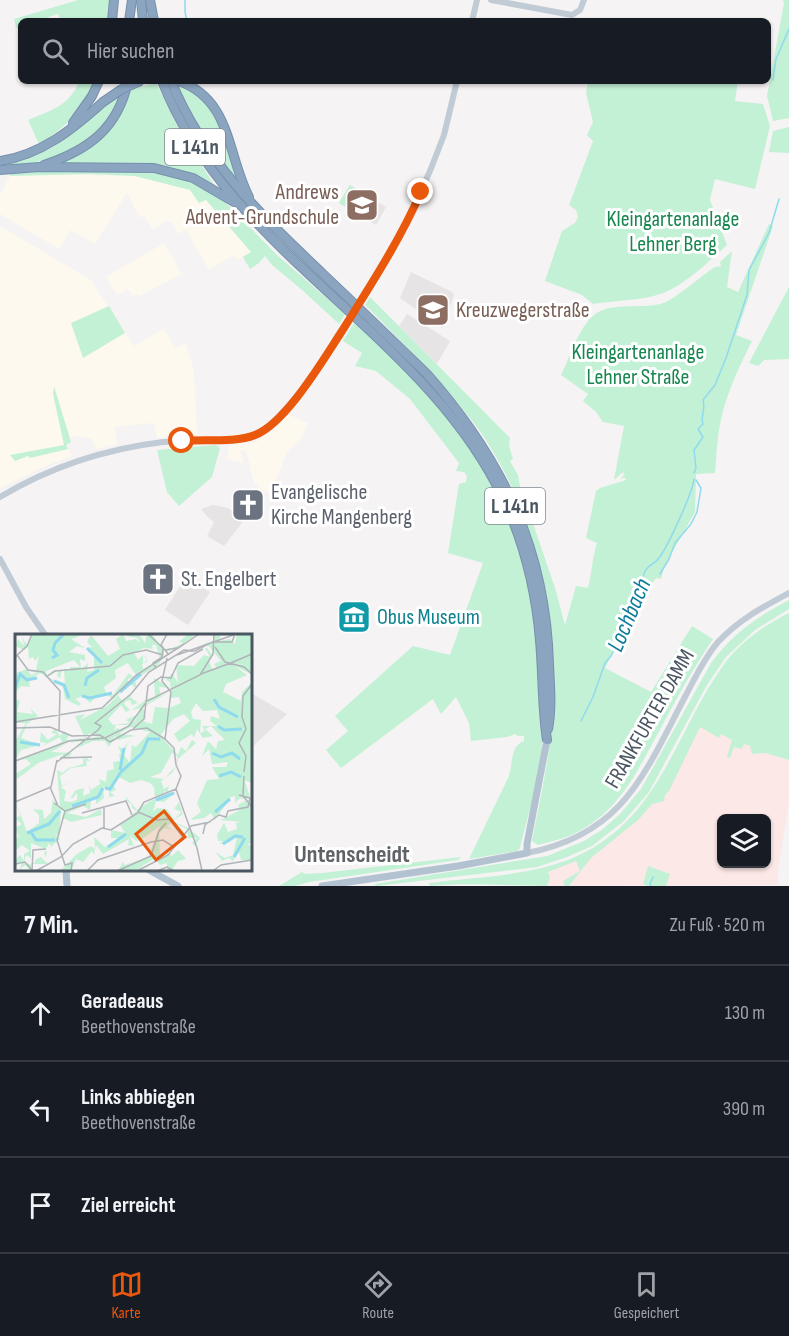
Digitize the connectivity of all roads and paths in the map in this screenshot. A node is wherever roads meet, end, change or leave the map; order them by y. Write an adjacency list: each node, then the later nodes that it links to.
1 (114, 0): 8 (highway)
2 (132, 0): 9 (highway)
3 (141, 0): 10 (highway)
4 (150, 0): 11 (highway)
5 (477, 0): 12 (main road)
6 (491, 0): 7 (main road)
7 (584, 0)
8 (112, 18)
9 (129, 18)
10 (143, 18)
11 (153, 18)
12 (473, 18)
13 (98, 84): 20 (highway)
14 (127, 84): 22 (highway)
15 (134, 84): 20 (highway, bridge)
16 (164, 84): 24 (highway, L 141n)
17 (172, 84): 25 (highway, L 141n)
18 (186, 84): 25 (highway)
19 (456, 84): 26 (main road, bridge)
20 (67, 132): 21 (highway)
21 (0, 161)
22 (39, 167): 23 (highway); 24 (highway)
23 (0, 170)
24 (240, 206): 30 (highway, L 141n)
25 (254, 206): 30 (highway, L 141n)
26 (0, 497)
27 (0, 560): 29 (main road)
28 (789, 593): 31 (main road, FRANKFURTER DAMM)
29 (45, 634)
30 (547, 740): 31 (main road, L 141n)
31 (527, 853): 36 (main road, FRANKFURTER DAMM)
32 (66, 871): 34 (main road)
33 (151, 871): 35 (main road)
34 (67, 886)
35 (178, 886)
36 (322, 886)

